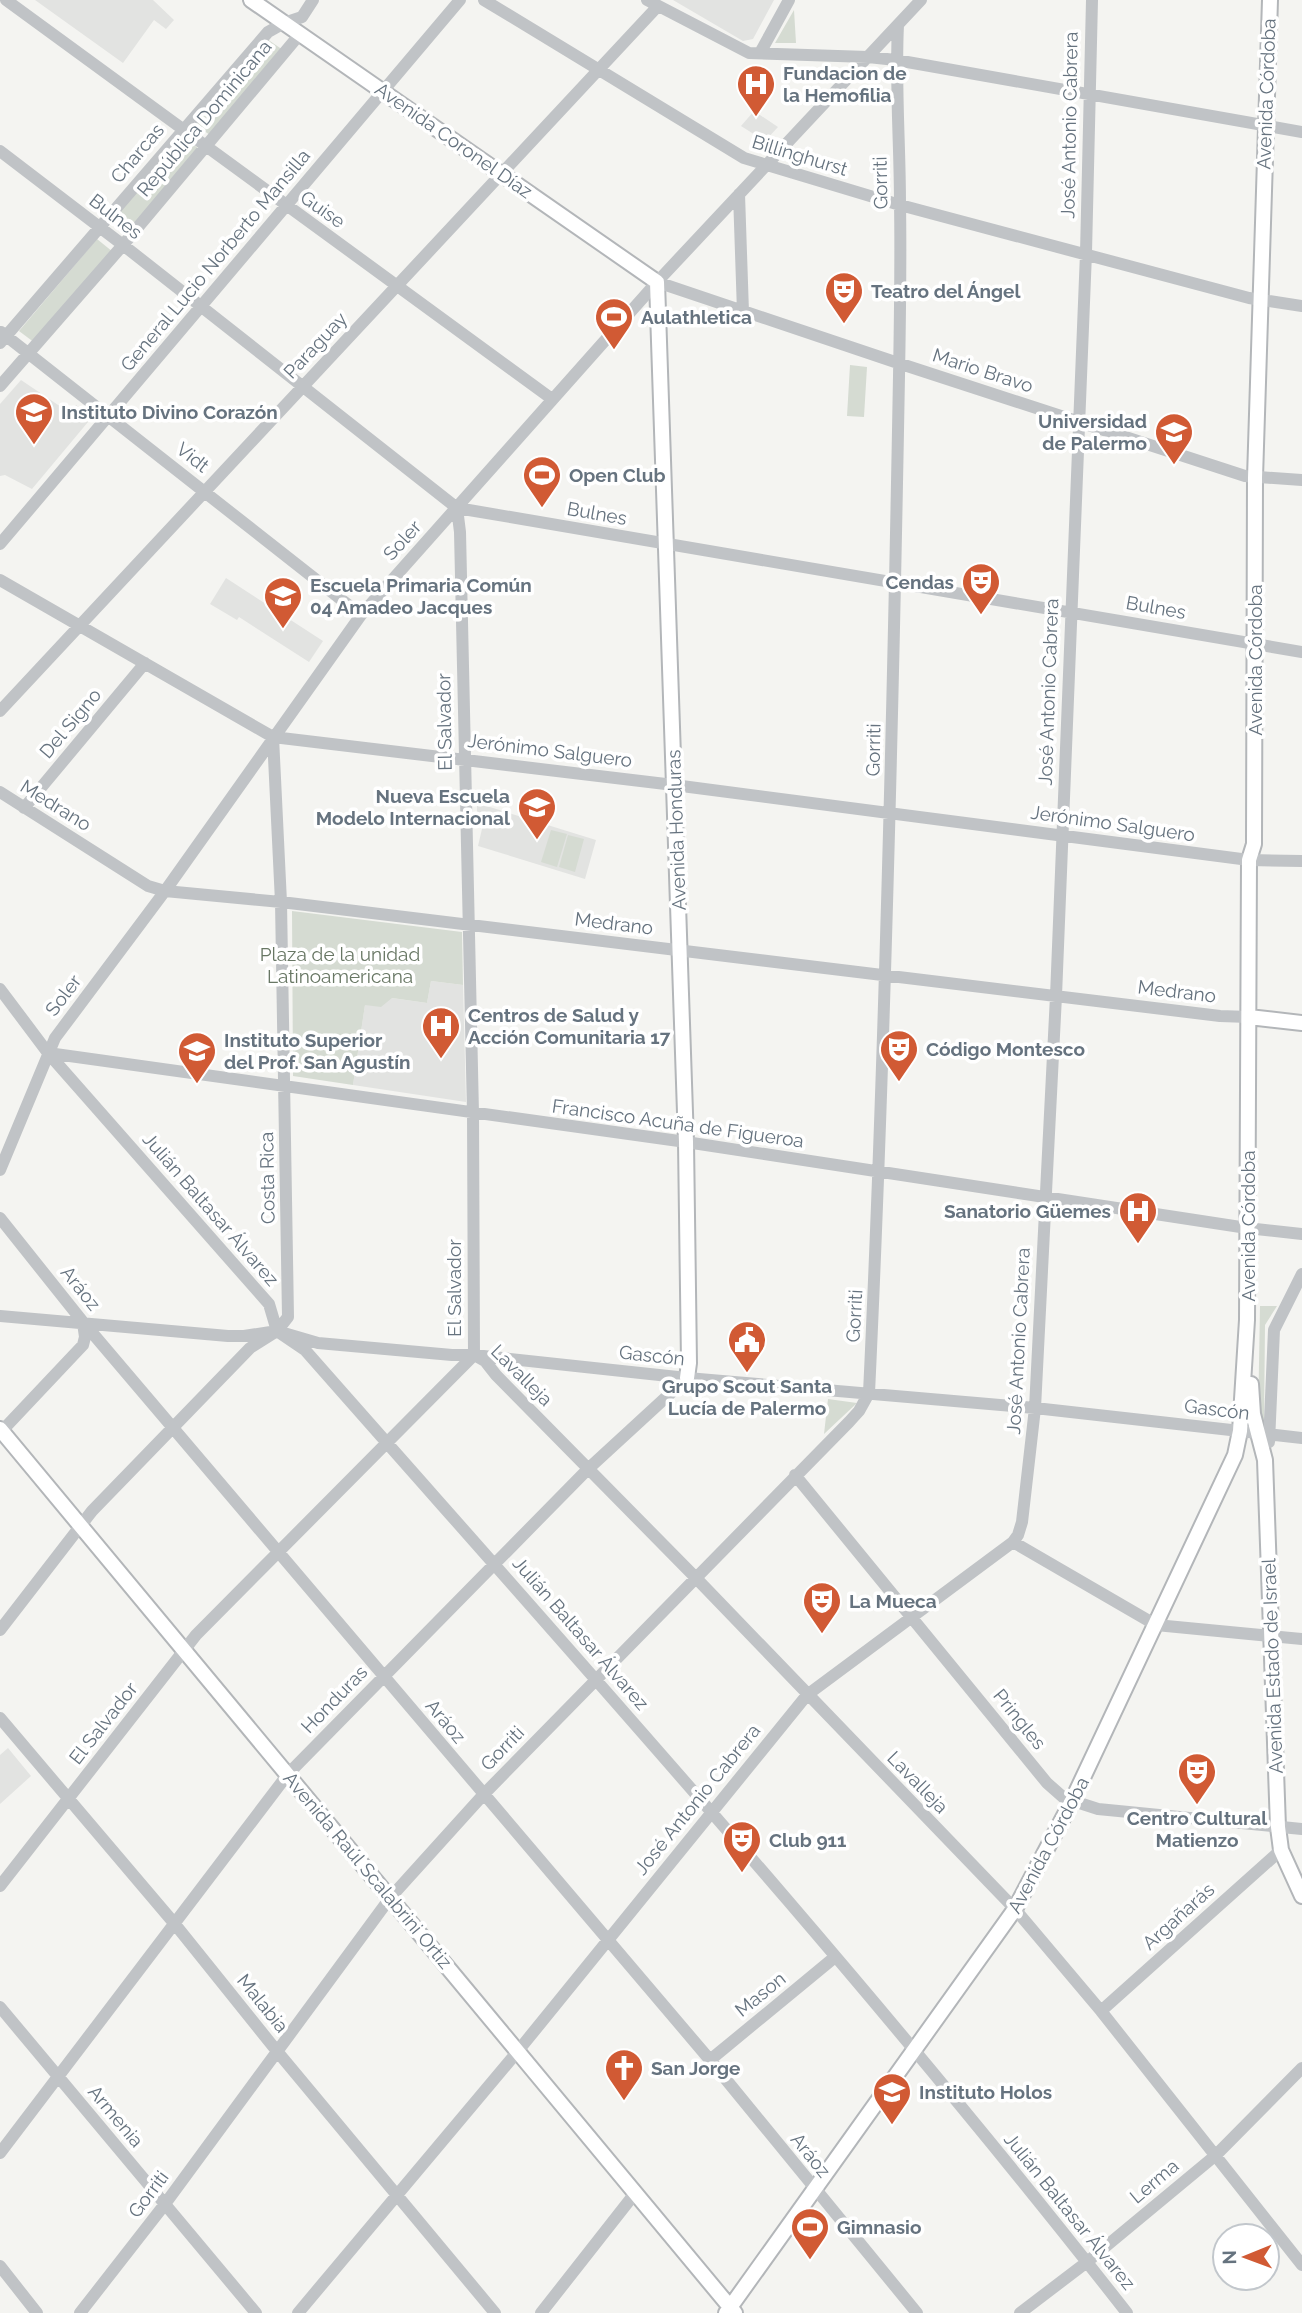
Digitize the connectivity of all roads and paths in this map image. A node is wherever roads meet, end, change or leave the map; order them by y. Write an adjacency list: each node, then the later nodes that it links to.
1 (6, 0): 21 (street, Guise)
2 (251, 0): 11 (main road, Avenida Coronel Díaz)
3 (313, 0): 11 (street, Charcas)
4 (460, 0): 18 (street, General Lucio Norberto Mansilla)
5 (484, 0): 17 (street, Billinghurst)
6 (789, 0): 14 (street)
7 (921, 0): 12 (street, Soler)
8 (1092, 0): 19 (street, José Antonio Cabrera)
9 (1270, 0): 20 (main road, Avenida Córdoba)
10 (652, 3): 14 (street); 17 (street, Paraguay)
11 (284, 23): 13 (main road, Avenida Coronel Díaz); 21 (street, Charcas)
12 (898, 25): 15 (street, Soler); 16 (street, Gorriti)
13 (300, 34): 18 (main road, Avenida Coronel Díaz); 23 (street, República Dominicana)
14 (760, 53): 15 (street)
15 (868, 57): 16 (street); 25 (street, Soler)
16 (896, 60): 19 (street); 28 (street, Gorriti)
17 (596, 70): 25 (street, Billinghurst); 26 (street, Paraguay)
18 (383, 91): 26 (main road, Avenida Coronel Díaz); 29 (street, General Lucio Norberto Mansilla)
19 (1088, 94): 20 (street); 32 (street, José Antonio Cabrera)
20 (1265, 125): 22 (street); 35 (main road, Avenida Córdoba)
21 (183, 130): 23 (street, Guise); 30 (street, Charcas)
22 (1302, 132)
23 (205, 146): 29 (street, Guise); 31 (street, República Dominicana)
24 (0, 152): 30 (street, Bulnes)
25 (765, 166): 27 (street, Soler); 28 (street, Billinghurst)
26 (502, 173): 33 (main road, Avenida Coronel Díaz); 34 (street, Paraguay)
27 (739, 194): 33 (street, Soler); 38 (street)
28 (900, 205): 32 (street, Billinghurst); 41 (street, Gorriti)
29 (286, 206): 34 (street, Guise); 37 (street, General Lucio Norberto Mansilla)
30 (100, 227): 31 (street, Bulnes); 39 (street, Charcas)
31 (123, 245): 37 (street, Bulnes); 40 (street, República Dominicana)
32 (1086, 253): 35 (street, Billinghurst); 46 (street, José Antonio Cabrera)
33 (656, 282): 38 (street, Mario Bravo); 44 (street, Soler); 52 (main road, Avenida Honduras)
34 (397, 285): 43 (street, Paraguay); 44 (street, Guise)
35 (1260, 300): 36 (street, Billinghurst); 47 (main road, Avenida Córdoba)
36 (1302, 306)
37 (200, 308): 43 (street, Bulnes); 45 (street, General Lucio Norberto Mansilla)
38 (743, 312): 41 (street, Mario Bravo)
39 (2, 337): 40 (street, Vidt)
40 (29, 354): 42 (street, República Dominicana); 45 (street, Vidt)
41 (899, 364): 46 (street, Mario Bravo); 54 (street, Gorriti)
42 (0, 386)
43 (303, 387): 49 (street, Paraguay); 50 (street, Bulnes)
44 (552, 399): 50 (street, Soler)
45 (109, 415): 49 (street, Vidt); 51 (street, General Lucio Norberto Mansilla)
46 (1078, 420): 47 (street, Mario Bravo); 55 (street, José Antonio Cabrera)
47 (1255, 478): 48 (street, Mario Bravo); 58 (main road, Avenida Córdoba)
48 (1302, 480)
49 (206, 491): 56 (street, Vidt); 57 (street, Paraguay)
50 (457, 508): 52 (street, Bulnes); 56 (street, Soler); 63 (street, El Salvador)
51 (0, 544)
52 (667, 545): 54 (street, Bulnes); 64 (main road, Avenida Honduras)
53 (0, 580): 57 (street, Jerónimo Salguero)
54 (895, 582): 55 (street, Bulnes); 67 (street, Gorriti)
55 (1070, 612): 58 (street, Bulnes); 68 (street, José Antonio Cabrera)
56 (361, 615): 62 (street, Soler)
57 (80, 626): 60 (street, Jerónimo Salguero); 61 (street, Paraguay)
58 (1255, 643): 59 (street, Bulnes); 69 (main road, Avenida Córdoba)
59 (1302, 652)
60 (145, 663): 62 (street, Jerónimo Salguero); 66 (street, Del Signo)
61 (0, 711)
62 (273, 737): 63 (street, Jerónimo Salguero); 71 (street, Soler); 72 (street, Costa Rica)
63 (464, 759): 64 (street, Jerónimo Salguero); 73 (street, El Salvador)
64 (674, 785): 67 (street, Jerónimo Salguero); 74 (main road, Avenida Honduras)
65 (0, 792): 66 (street, Medrano)
66 (24, 808): 71 (street, Medrano)
67 (891, 813): 68 (street, Jerónimo Salguero); 75 (street, Gorriti)
68 (1062, 836): 69 (street, Jerónimo Salguero); 77 (street, José Antonio Cabrera)
69 (1249, 860): 70 (street, Jerónimo Salguero); 78 (main road, Avenida Córdoba)
70 (1302, 861)
71 (165, 891): 72 (street, Medrano); 80 (street, Soler)
72 (281, 902): 73 (street, Medrano); 81 (street, Costa Rica)
73 (469, 924): 74 (street, Medrano); 82 (street, El Salvador)
74 (680, 950): 75 (street, Medrano); 83 (main road, Avenida Honduras)
75 (885, 976): 77 (street, Medrano); 85 (street, Gorriti)
76 (0, 989): 80 (street, Julián Baltasar Álvarez)
77 (1056, 996): 78 (street, Medrano); 86 (street, José Antonio Cabrera)
78 (1249, 1017): 79 (main road); 88 (main road, Avenida Córdoba)
79 (1302, 1023)
80 (48, 1053): 81 (street, Francisco Acuña de Figueroa); 84 (street, Soler); 94 (street, Julián Baltasar Álvarez)
81 (284, 1086): 82 (street, Francisco Acuña de Figueroa); 94 (street, Costa Rica)
82 (473, 1113): 83 (street, Francisco Acuña de Figueroa); 95 (street, El Salvador)
83 (686, 1142): 85 (street, Francisco Acuña de Figueroa); 96 (main road, Avenida Honduras)
84 (0, 1170)
85 (880, 1172): 86 (street, Francisco Acuña de Figueroa); 97 (street, Gorriti)
86 (1046, 1196): 88 (street, Francisco Acuña de Figueroa); 98 (street, José Antonio Cabrera)
87 (0, 1218): 93 (street, Aráoz)
88 (1247, 1228): 89 (street, Francisco Acuña de Figueroa); 92 (main road, Avenida Córdoba)
89 (1302, 1234)
90 (1302, 1274): 102 (street)
91 (0, 1316): 93 (street, Gascón)
92 (1247, 1320): 101 (main road, Avenida Córdoba); 102 (main road, Avenida Córdoba)
93 (83, 1322): 94 (street, Gascón); 99 (street, Aráoz); 100 (street)
94 (277, 1331): 95 (street, Gascón); 99 (street); 104 (street, Julián Baltasar Álvarez)
95 (474, 1355): 96 (street, Gascón); 104 (street, El Salvador); 105 (street, Lavalleja)
96 (687, 1378): 97 (street, Gascón); 105 (street, Honduras)
97 (869, 1393): 98 (street, Gascón); 106 (street, Gorriti)
98 (1035, 1408): 101 (street, Gascón); 108 (street, José Antonio Cabrera)
99 (173, 1427): 107 (street); 109 (street, Aráoz)
100 (1, 1431): 107 (main road, Avenida Raúl Scalabrini Ortiz)
101 (1240, 1431): 102 (street, Gascón); 113 (main road, Avenida Córdoba)
102 (1264, 1434): 103 (street, Gascón); 115 (main road, Avenida Estado de Israel)
103 (1302, 1438)
104 (386, 1442): 109 (street, El Salvador); 110 (street, Julián Baltasar Álvarez)
105 (588, 1469): 110 (street, Honduras); 111 (street, Lavalleja)
106 (795, 1475): 111 (street, Gorriti); 112 (street, Pringles)
107 (81, 1524): 114 (street); 117 (main road, Avenida Raúl Scalabrini Ortiz)
108 (1013, 1542): 112 (street, José Antonio Cabrera); 113 (street)
109 (279, 1550): 117 (street, El Salvador); 118 (street, Aráoz)
110 (494, 1563): 118 (street, Honduras); 119 (street, Julián Baltasar Álvarez)
111 (695, 1577): 119 (street, Gorriti); 120 (street, Lavalleja)
112 (911, 1616): 120 (street, José Antonio Cabrera); 125 (street, Pringles)
113 (1156, 1625): 115 (street); 125 (main road, Avenida Córdoba)
114 (0, 1630)
115 (1272, 1637): 116 (street); 127 (main road, Avenida Estado de Israel)
116 (1302, 1639)
117 (184, 1651): 122 (main road, Avenida Raúl Scalabrini Ortiz); 124 (street, El Salvador)
118 (383, 1676): 122 (street, Honduras); 123 (street, Aráoz)
119 (597, 1679): 123 (street, Gorriti); 126 (street, Julián Baltasar Álvarez)
120 (807, 1695): 126 (street, José Antonio Cabrera); 133 (street, Lavalleja)
121 (0, 1718): 124 (street, Malabia)
122 (288, 1774): 132 (main road, Avenida Raúl Scalabrini Ortiz); 134 (street, Honduras)
123 (484, 1794): 132 (street, Gorriti); 135 (street, Aráoz)
124 (68, 1799): 130 (street, El Salvador); 134 (street, Malabia)
125 (1072, 1801): 127 (street, Pringles); 133 (main road, Avenida Córdoba)
126 (711, 1812): 135 (street, José Antonio Cabrera); 136 (street, Julián Baltasar Álvarez)
127 (1278, 1828): 128 (street, Pringles); 129 (main road, Avenida Estado de Israel)
128 (1302, 1829)
129 (1281, 1850): 131 (main road, Avenida Estado de Israel); 138 (street, Argañarás)
130 (0, 1886)
131 (1302, 1896)
132 (390, 1898): 140 (street, Gorriti); 141 (main road, Avenida Raúl Scalabrini Ortiz)
133 (1015, 1909): 138 (street, Lavalleja); 139 (main road, Avenida Córdoba)
134 (174, 1923): 140 (street, Malabia); 144 (street, Honduras)
135 (607, 1941): 141 (street, José Antonio Cabrera); 142 (street, Aráoz)
136 (835, 1957): 139 (street, Julián Baltasar Álvarez); 142 (street, Mason)
137 (0, 2007): 144 (street, Armenia)
138 (1101, 2011): 146 (street, Lavalleja)
139 (916, 2050): 147 (main road, Avenida Córdoba); 151 (street, Julián Baltasar Álvarez)
140 (277, 2051): 149 (street, Malabia); 150 (street, Gorriti)
141 (518, 2051): 148 (main road, Avenida Raúl Scalabrini Ortiz); 149 (street, José Antonio Cabrera)
142 (710, 2060): 147 (street, Aráoz)
143 (1302, 2068): 146 (street, Lerma)
144 (57, 2077): 145 (street, Honduras); 150 (street, Armenia)
145 (0, 2153)
146 (1216, 2155): 151 (street, Lerma); 152 (street, Lavalleja)
147 (815, 2190): 154 (main road, Avenida Córdoba); 161 (street, Aráoz)
148 (636, 2192): 154 (main road, Avenida Raúl Scalabrini Ortiz); 160 (street)
149 (397, 2196): 158 (street, José Antonio Cabrera); 159 (street, Malabia)
150 (165, 2204): 156 (street, Gorriti); 157 (street, Armenia)
151 (1087, 2262): 162 (street, Lerma); 163 (street, Julián Baltasar Álvarez)
152 (1302, 2265)
153 (3, 2275): 155 (street)
154 (731, 2311)
155 (37, 2313)
156 (80, 2313)
157 (256, 2313)
158 (298, 2313)
159 (495, 2313)
160 (541, 2313)
161 (917, 2313)
162 (1020, 2313)
163 (1127, 2313)

